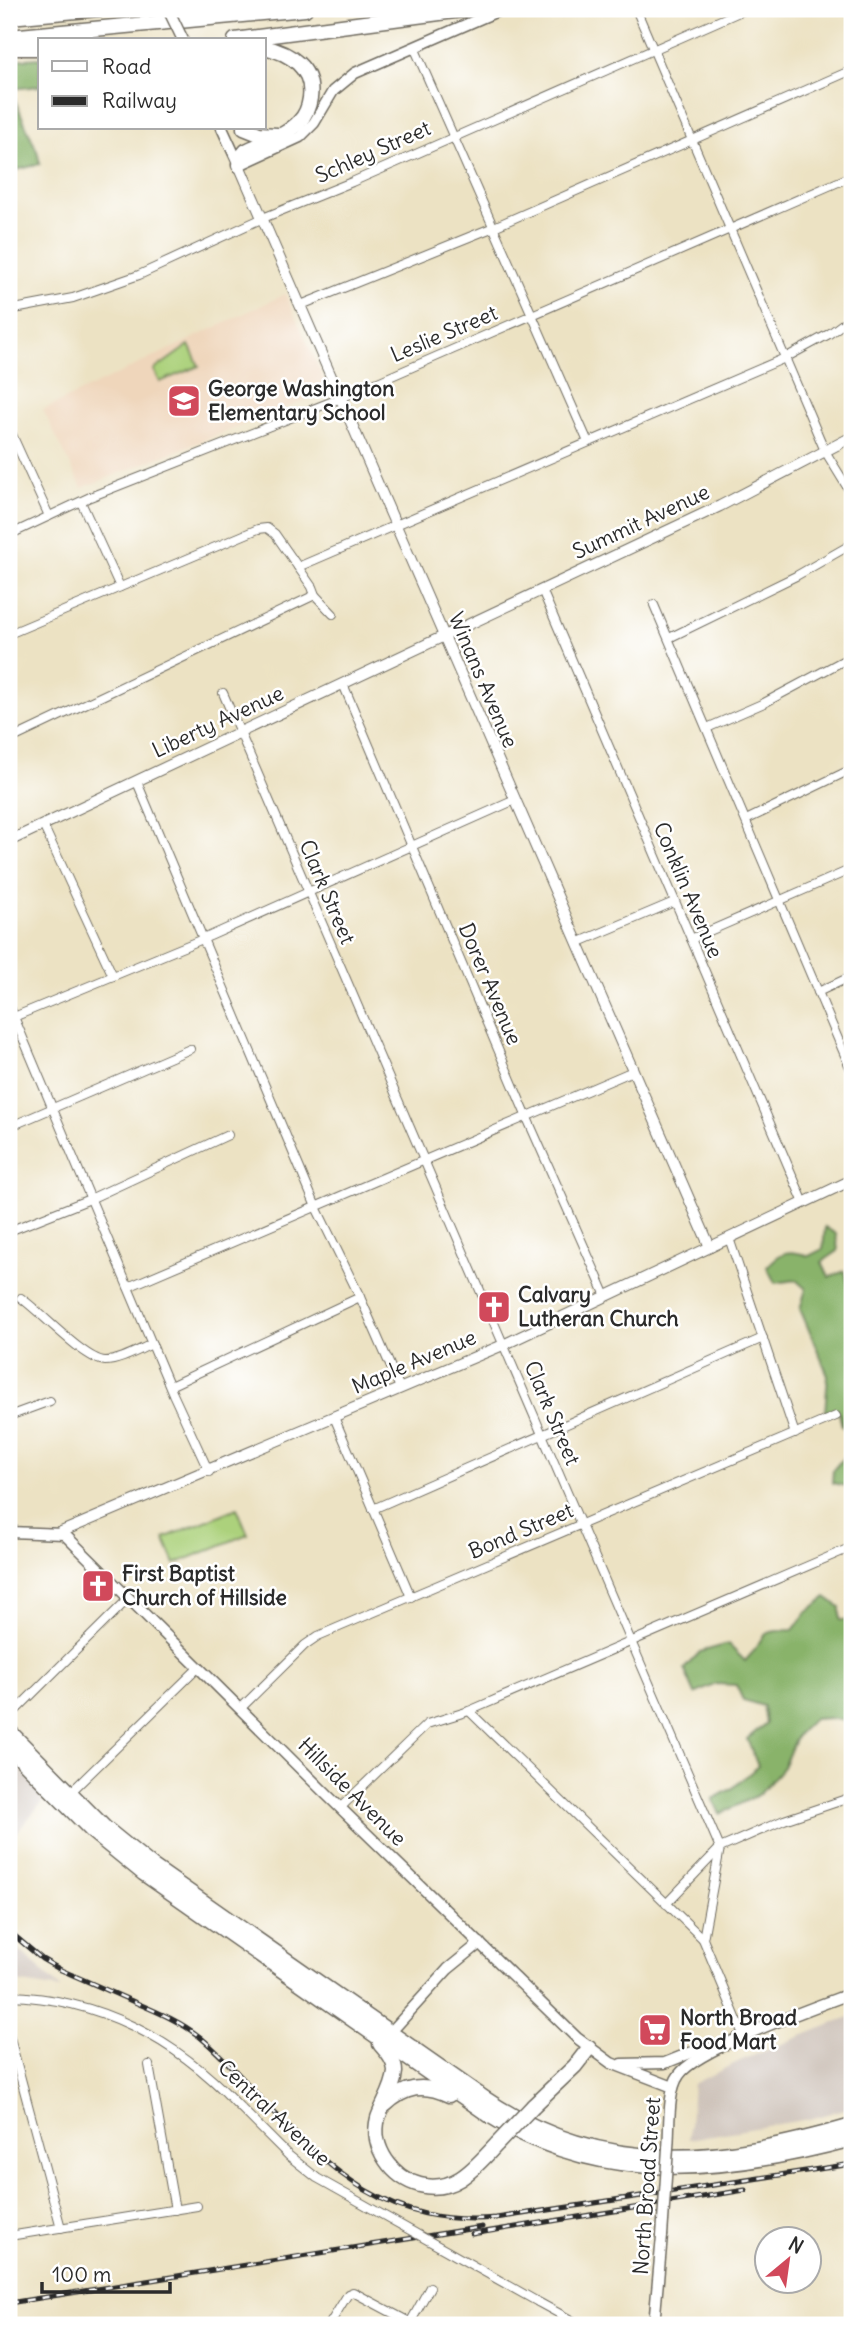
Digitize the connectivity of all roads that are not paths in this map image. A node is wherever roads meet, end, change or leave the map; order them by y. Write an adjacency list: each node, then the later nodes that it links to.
1 (99, 9): 8 (highway)
2 (168, 9): 10 (main road, bridge)
3 (305, 9): 9 (highway)
4 (470, 9): 11 (highway)
5 (502, 9): 12 (main road)
6 (636, 9): 16 (street)
7 (746, 9): 16 (street, Schley Street)
8 (9, 17)
9 (9, 37)
10 (182, 38)
11 (250, 38)
12 (414, 47): 21 (street); 23 (main road)
13 (9, 48): 14 (highway)
14 (38, 48)
15 (266, 48): 20 (highway)
16 (653, 49): 21 (street, Schley Street); 22 (street)
17 (852, 70): 22 (street)
18 (223, 130): 23 (main road, Winans Avenue)
19 (250, 130): 20 (highway)
20 (288, 131): 23 (highway)
21 (453, 136): 25 (street, Schley Street); 26 (street)
22 (692, 140): 26 (street); 27 (street)
23 (239, 165): 25 (street, Winans Avenue)
24 (852, 176): 27 (street, Leslie Street)
25 (262, 218): 28 (street, Winans Avenue); 29 (street, Schley Street)
26 (494, 227): 28 (street); 30 (street)
27 (730, 230): 30 (street, Leslie Street); 32 (street)
28 (301, 305): 33 (street, Winans Avenue)
29 (9, 310)
30 (533, 315): 33 (street, Leslie Street); 36 (street)
31 (852, 317): 32 (street)
32 (785, 358): 36 (street); 37 (street)
33 (341, 398): 39 (street, Leslie Street); 41 (street, Winans Avenue)
34 (9, 428): 40 (street)
35 (852, 437): 37 (street, Summit Avenue)
36 (588, 442): 41 (street)
37 (825, 451): 38 (street); 46 (street, Summit Avenue)
38 (852, 495)
39 (81, 502): 40 (street, Leslie Street); 45 (street)
40 (49, 516): 42 (street, Leslie Street)
41 (396, 526): 44 (street); 51 (street, Winans Avenue)
42 (9, 535)
43 (852, 544): 52 (street)
44 (298, 567): 45 (street); 47 (street)
45 (120, 587): 50 (street)
46 (542, 590): 51 (street, Summit Avenue); 69 (street, Conklin Avenue)
47 (315, 595): 49 (street); 58 (street)
48 (654, 605): 52 (street)
49 (333, 614)
50 (9, 634)
51 (443, 635): 54 (street, Liberty Avenue); 61 (street, Winans Avenue)
52 (669, 638): 56 (street)
53 (852, 656): 56 (street)
54 (344, 684): 57 (street, Liberty Avenue); 65 (street, Dorer Avenue)
55 (223, 693): 57 (street, Clark Street)
56 (708, 728): 62 (street)
57 (239, 732): 60 (street, Liberty Avenue); 67 (street, Clark Street)
58 (9, 740)
59 (852, 769): 62 (street)
60 (137, 782): 63 (street, Liberty Avenue); 71 (street)
61 (515, 800): 65 (street); 72 (street, Winans Avenue)
62 (746, 820): 68 (street)
63 (43, 825): 64 (street, Liberty Avenue); 73 (street)
64 (9, 841)
65 (412, 846): 67 (street); 82 (street, Dorer Avenue)
66 (852, 869): 68 (street)
67 (309, 892): 71 (street); 85 (street, Clark Street)
68 (781, 901): 70 (street); 75 (street)
69 (674, 902): 70 (street, Conklin Avenue); 72 (street)
70 (691, 939): 88 (street, Conklin Avenue)
71 (202, 940): 73 (street); 89 (street)
72 (577, 943): 79 (street, Winans Avenue)
73 (113, 976): 77 (street)
74 (852, 976): 75 (street)
75 (818, 992): 80 (street)
76 (9, 1005): 77 (street)
77 (11, 1018): 81 (street)
78 (190, 1049): 81 (street)
79 (633, 1071): 82 (street); 92 (street, Winans Avenue)
80 (852, 1072)
81 (53, 1110): 83 (street); 87 (street)
82 (527, 1116): 85 (street); 94 (street, Dorer Avenue)
83 (9, 1127)
84 (228, 1135): 87 (street)
85 (423, 1161): 89 (street); 99 (street, Clark Street)
86 (852, 1180): 88 (street, Maple Avenue)
87 (90, 1199): 90 (street); 93 (street)
88 (804, 1203): 91 (street, Maple Avenue)
89 (316, 1207): 93 (street); 95 (street)
90 (9, 1231)
91 (729, 1238): 92 (street, Maple Avenue); 97 (street)
92 (710, 1247): 94 (street, Maple Avenue)
93 (128, 1287): 98 (street)
94 (606, 1296): 99 (street, Maple Avenue)
95 (360, 1297): 100 (street); 101 (street)
96 (21, 1298): 98 (street)
97 (762, 1339): 106 (street); 107 (street)
98 (152, 1344): 100 (street)
99 (503, 1345): 101 (street, Maple Avenue); 107 (street, Clark Street)
100 (170, 1386): 108 (street)
101 (400, 1388): 105 (street, Maple Avenue)
102 (50, 1401): 103 (street)
103 (9, 1416)
104 (836, 1416): 106 (street, Bond Street)
105 (334, 1417): 108 (street, Maple Avenue); 109 (street)
106 (795, 1434): 110 (street, Bond Street)
107 (542, 1435): 109 (street); 110 (street, Clark Street)
108 (209, 1472): 112 (street, Maple Avenue)
109 (373, 1509): 114 (street)
110 (580, 1524): 114 (street, Bond Street); 116 (street, Clark Street)
111 (9, 1532): 112 (main road)
112 (61, 1532): 115 (main road, Hillside Avenue)
113 (852, 1547): 116 (street)
114 (411, 1597): 118 (street, Bond Street)
115 (129, 1598): 117 (main road, Hillside Avenue); 120 (street)
116 (631, 1641): 119 (street); 126 (street, Clark Street)
117 (199, 1667): 118 (main road, Hillside Avenue); 123 (street)
118 (240, 1709): 125 (main road, Hillside Avenue)
119 (469, 1712): 125 (street); 127 (street)
120 (9, 1717)
121 (9, 1731): 123 (highway)
122 (9, 1747): 134 (highway)
123 (70, 1793): 132 (highway)
124 (852, 1797): 126 (street)
125 (340, 1808): 129 (main road, Hillside Avenue)
126 (720, 1848): 127 (street); 128 (street)
127 (666, 1904): 128 (street)
128 (703, 1939): 135 (street)
129 (480, 1943): 132 (main road); 137 (main road, Hillside Avenue)
130 (852, 1993): 135 (main road, North Broad Street)
131 (9, 1996): 152 (street, Central Avenue, bridge)
132 (390, 2033): 143 (highway)
133 (9, 2034): 147 (street)
134 (373, 2034): 141 (highway); 142 (highway)
135 (744, 2037): 136 (main road, North Broad Street)
136 (721, 2047): 138 (main road); 140 (main road, North Broad Street)
137 (589, 2048): 138 (main road, Hillside Avenue); 141 (highway, bridge)
138 (611, 2063): 140 (main road, Hillside Avenue)
139 (149, 2065): 146 (street)
140 (673, 2087): 153 (main road, North Broad Street, bridge)
141 (382, 2109): 142 (highway)
142 (489, 2115): 144 (highway)
143 (852, 2126)
144 (852, 2139)
145 (197, 2206): 146 (street)
146 (175, 2210): 147 (street)
147 (61, 2228): 148 (street)
148 (9, 2236)
149 (430, 2287): 150 (street)
150 (413, 2324): 151 (street)
151 (329, 2325)
152 (580, 2325)
153 (654, 2325)

